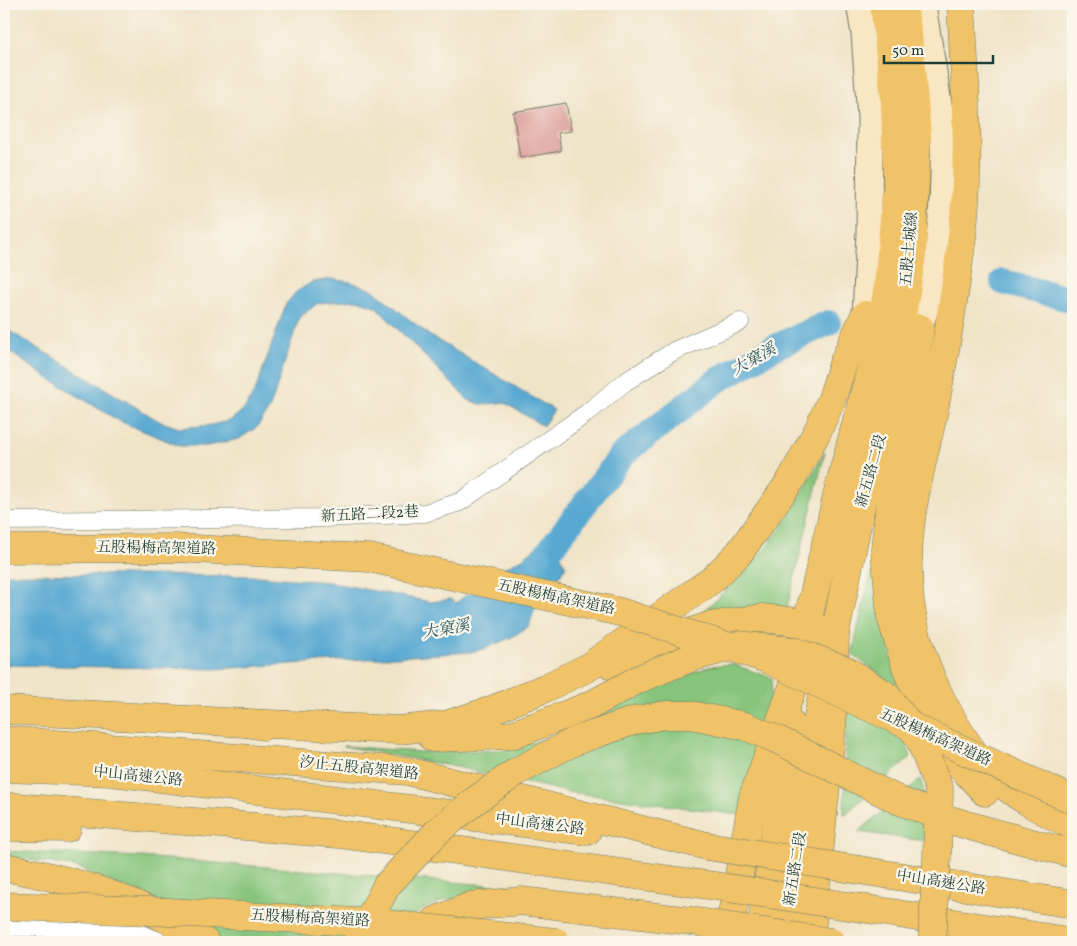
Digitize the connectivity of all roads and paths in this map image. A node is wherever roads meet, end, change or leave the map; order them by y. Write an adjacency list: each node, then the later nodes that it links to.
1 (859, 4): 6 (main road, 新五路二段)
2 (884, 4): 9 (main road, 五股土城線)
3 (902, 4): 9 (main road, 五股土城線)
4 (923, 4): 8 (main road, 新五路二段)
5 (961, 4): 23 (main road)
6 (865, 315): 10 (main road, 新五路二段); 18 (main road)
7 (740, 322): 11 (street, 新五路二段2巷)
8 (920, 328): 10 (main road, 新五路二段); 26 (main road)
9 (887, 341): 10 (main road, 五股土城線)
10 (852, 489): 13 (main road, 新五路二段); 14 (main road, 新五路二段)
11 (4, 521)
12 (4, 549): 21 (main road, 五股楊梅高架道路, bridge)
13 (807, 623): 14 (main road); 15 (main road, 新五路二段); 18 (main road)
14 (835, 636): 40 (main road, 新五路二段); 41 (main road)
15 (799, 670): 38 (main road); 39 (main road, 新五路二段)
16 (4, 710): 17 (main road)
17 (246, 723): 18 (main road); 43 (main road, bridge)
18 (445, 726)
19 (4, 740): 27 (main road, 汐止五股高架道路)
20 (4, 768): 27 (main road, 中山高速公路)
21 (1073, 800)
22 (4, 806): 25 (main road)
23 (1073, 826)
24 (4, 827): 25 (main road)
25 (339, 834): 44 (main road, bridge)
26 (1073, 841)
27 (707, 846): 30 (main road, 中山高速公路, bridge)
28 (1073, 854): 35 (main road, bridge)
29 (4, 867): 34 (main road)
30 (1073, 904)
31 (4, 906): 37 (main road, 五股楊梅高架道路, bridge)
32 (4, 927): 33 (street)
33 (160, 942)
34 (205, 942)
35 (357, 942)
36 (410, 942): 42 (main road, bridge)
37 (556, 942)
38 (727, 942)
39 (759, 942)
40 (784, 942)
41 (810, 942)
42 (830, 942)
43 (932, 942)
44 (1073, 942)

